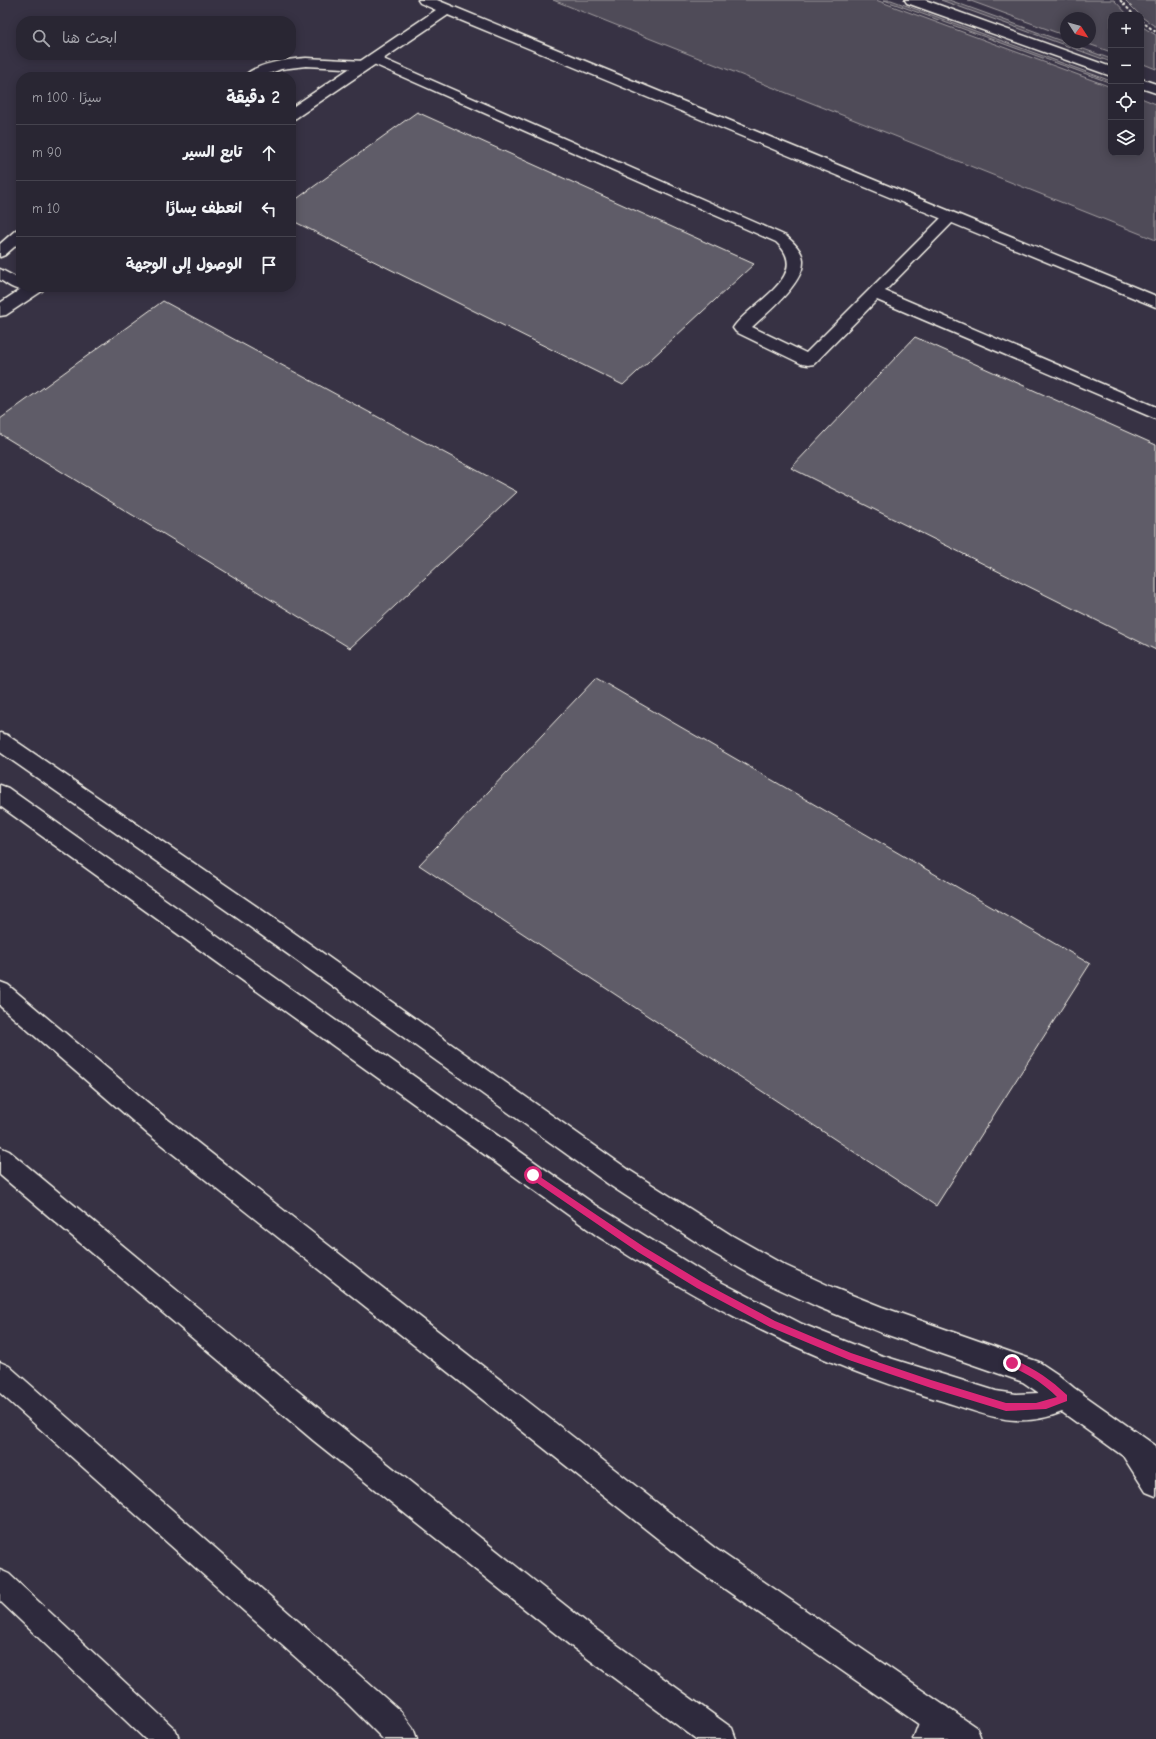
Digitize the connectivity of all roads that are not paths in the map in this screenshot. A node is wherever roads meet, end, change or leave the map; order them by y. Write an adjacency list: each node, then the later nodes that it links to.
1 (425, 0): 3 (street)
2 (912, 0): 5 (street)
3 (448, 9): 4 (street); 10 (street)
4 (369, 62): 6 (lane); 9 (street); 16 (lane)
5 (1108, 71)
6 (261, 72)
7 (1144, 84): 8 (street)
8 (1156, 89)
9 (296, 112)
10 (950, 217): 16 (lane); 17 (street)
11 (16, 238): 12 (lane)
12 (0, 252)
13 (0, 274): 14 (lane)
14 (16, 282)
15 (22, 292): 18 (street)
16 (875, 293): 19 (lane)
17 (1156, 302)
18 (0, 311)
19 (1156, 413)
20 (0, 742): 25 (street)
21 (0, 794): 25 (street)
22 (0, 992): 30 (street)
23 (0, 1159): 33 (street)
24 (0, 1375): 32 (street)
25 (1064, 1398): 26 (street)
26 (1128, 1442): 27 (street); 28 (street)
27 (1156, 1462)
28 (1156, 1482)
29 (0, 1582): 31 (lane)
30 (932, 1729): 34 (street)
31 (165, 1739)
32 (402, 1739)
33 (721, 1739)
34 (966, 1739)

